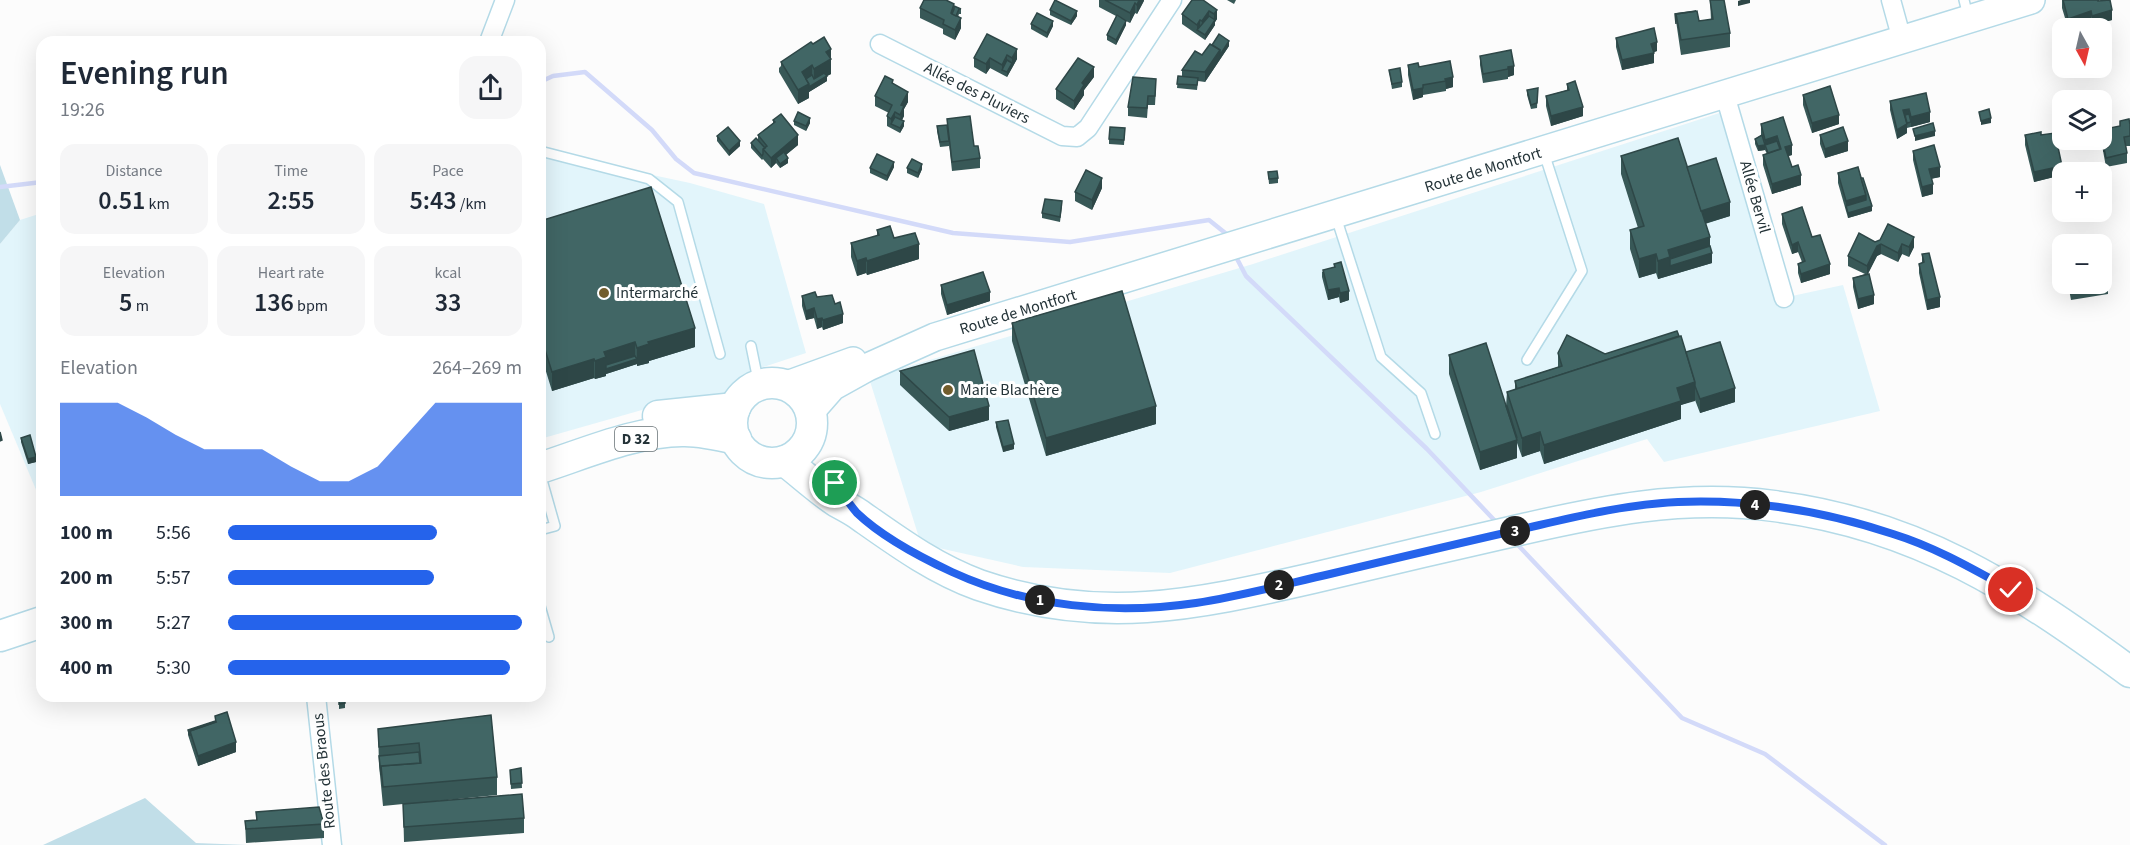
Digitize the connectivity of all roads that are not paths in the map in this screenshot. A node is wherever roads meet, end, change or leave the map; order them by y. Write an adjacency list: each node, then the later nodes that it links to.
1 (504, 0): 6 (street)
2 (1172, 0): 8 (street, Allée des Pluviers)
3 (1891, 0): 7 (street)
4 (2031, 0): 5 (main road, Route de Montfort)
5 (1966, 9): 7 (main road, Route de Montfort)
6 (491, 36)
7 (1902, 40): 9 (main road, Route de Montfort)
8 (880, 44)
9 (1725, 95): 10 (main road, Route de Montfort); 13 (street, Allée Bervil)
10 (1544, 151): 12 (main road, Route de Montfort); 17 (lane)
11 (546, 153): 16 (lane)
12 (1335, 215): 14 (main road, Route de Montfort); 21 (lane)
13 (1784, 298)
14 (935, 337): 18 (main road, Route de Montfort); 20 (main road, Route de Montfort)
15 (751, 346): 18 (lane)
16 (720, 354)
17 (1527, 360)
18 (773, 385): 19 (main road); 20 (main road)
19 (735, 408): 22 (main road); 23 (main road, D 32)
20 (810, 425): 24 (main road); 27 (main road)
21 (1435, 434)
22 (736, 439): 24 (main road); 25 (main road, D 32)
23 (546, 448)
24 (785, 460): 27 (main road)
25 (546, 466)
26 (546, 494): 28 (lane)
27 (857, 513): 35 (main road)
28 (546, 528)
29 (36, 605): 30 (main road)
30 (0, 616)
31 (36, 624): 33 (main road)
32 (546, 627): 34 (lane)
33 (0, 636)
34 (549, 637)
35 (2130, 672)
36 (317, 702): 37 (street, Route des Braous)
37 (332, 845)

